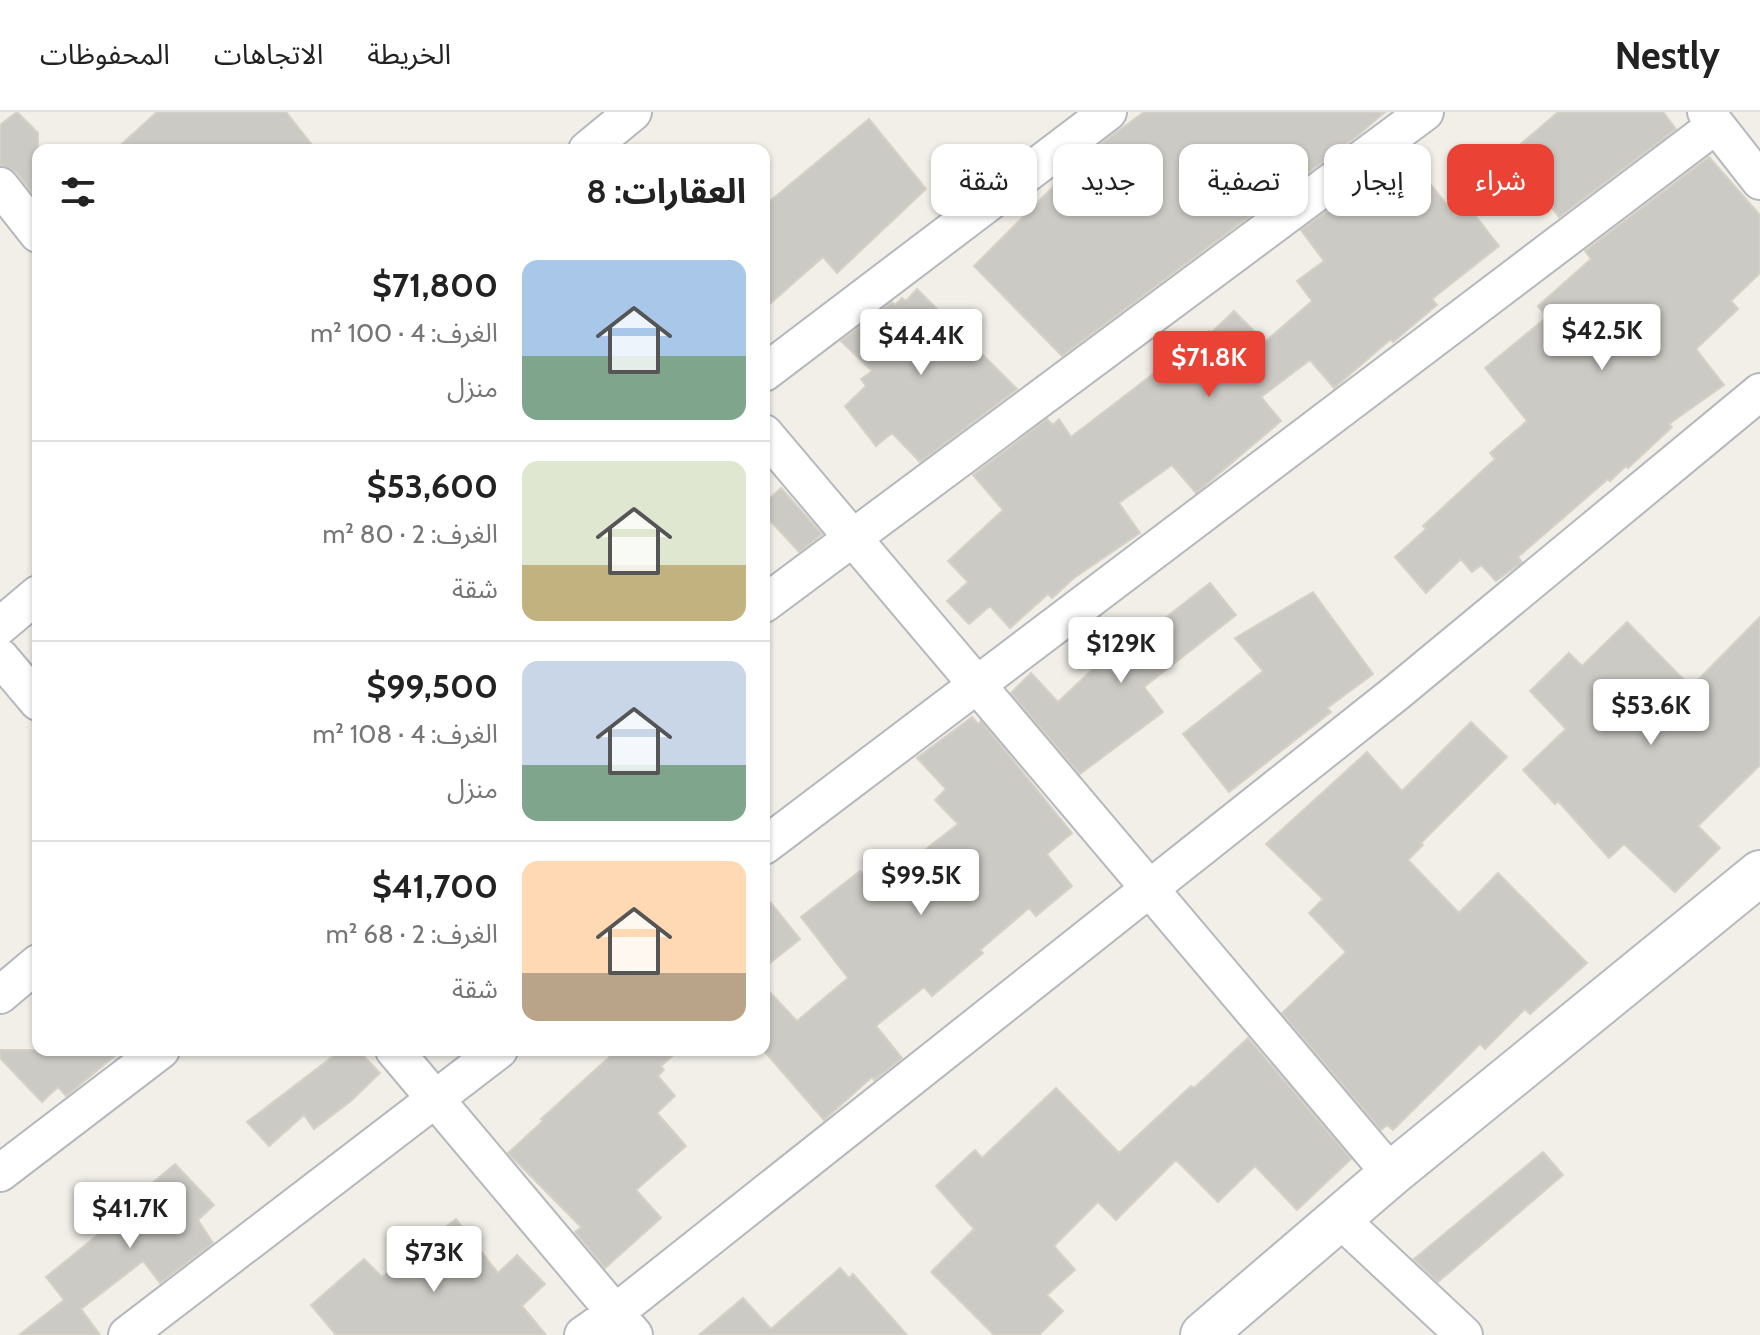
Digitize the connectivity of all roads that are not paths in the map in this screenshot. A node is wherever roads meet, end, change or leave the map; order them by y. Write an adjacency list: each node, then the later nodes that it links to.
1 (633, 112): 5 (street)
2 (1108, 112): 9 (street)
3 (1425, 112): 12 (street)
4 (1711, 118): 6 (street); 17 (street)
5 (594, 144)
6 (1760, 181)
7 (0, 186): 8 (street)
8 (32, 226)
9 (770, 368)
10 (1760, 392): 21 (street)
11 (770, 440): 12 (street)
12 (853, 538): 14 (street); 17 (street)
13 (32, 599): 15 (street)
14 (770, 600)
15 (0, 626)
16 (0, 657): 18 (street)
17 (975, 684): 19 (street); 21 (street)
18 (32, 695)
19 (770, 841)
20 (1760, 873): 29 (street)
21 (1149, 891): 29 (street); 31 (street)
22 (32, 968): 23 (street)
23 (0, 995)
24 (153, 1056): 28 (street)
25 (399, 1056): 27 (street)
26 (491, 1056): 27 (street)
27 (436, 1099): 31 (street); 32 (street)
28 (0, 1173)
29 (1391, 1174): 30 (street)
30 (1340, 1219): 34 (street); 35 (street)
31 (625, 1324): 33 (street)
32 (127, 1335)
33 (583, 1335)
34 (1203, 1335)
35 (1464, 1335)

